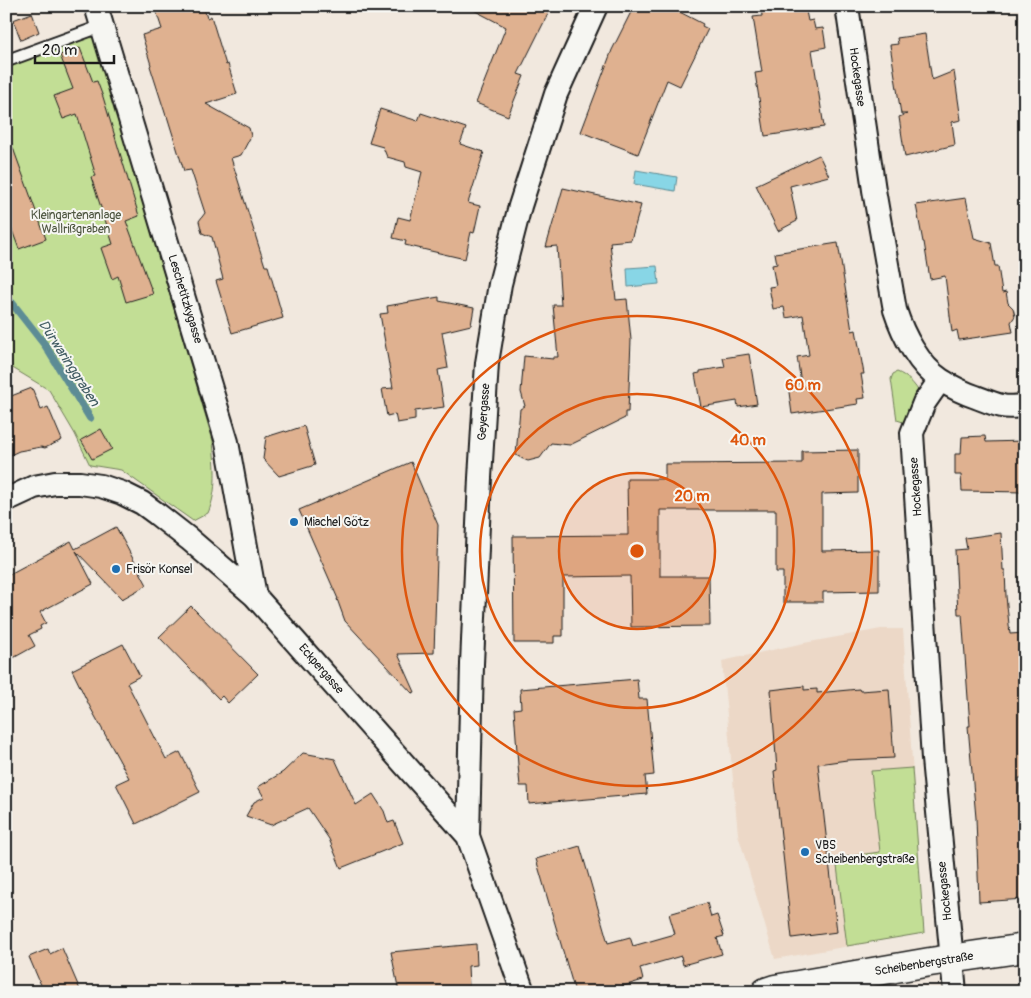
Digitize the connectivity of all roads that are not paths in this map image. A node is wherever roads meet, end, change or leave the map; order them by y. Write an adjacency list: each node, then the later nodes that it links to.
1 (596, 6): 9 (street, Geyergasse)
2 (847, 6): 5 (street, Hockegasse)
3 (99, 16): 4 (lane); 8 (street, Leschetitzkygasse)
4 (6, 61)
5 (940, 380): 6 (street); 11 (street, Hockegasse)
6 (1025, 406)
7 (6, 500): 8 (street, Eckpergasse)
8 (255, 596): 9 (street, Eckpergasse)
9 (468, 836): 12 (street, Eckpergasse)
10 (1025, 948): 11 (street, Scheibenbergstraße)
11 (952, 959): 13 (street, Scheibenbergstraße); 14 (street, Hockegasse)
12 (523, 992)
13 (766, 992)
14 (955, 992)

